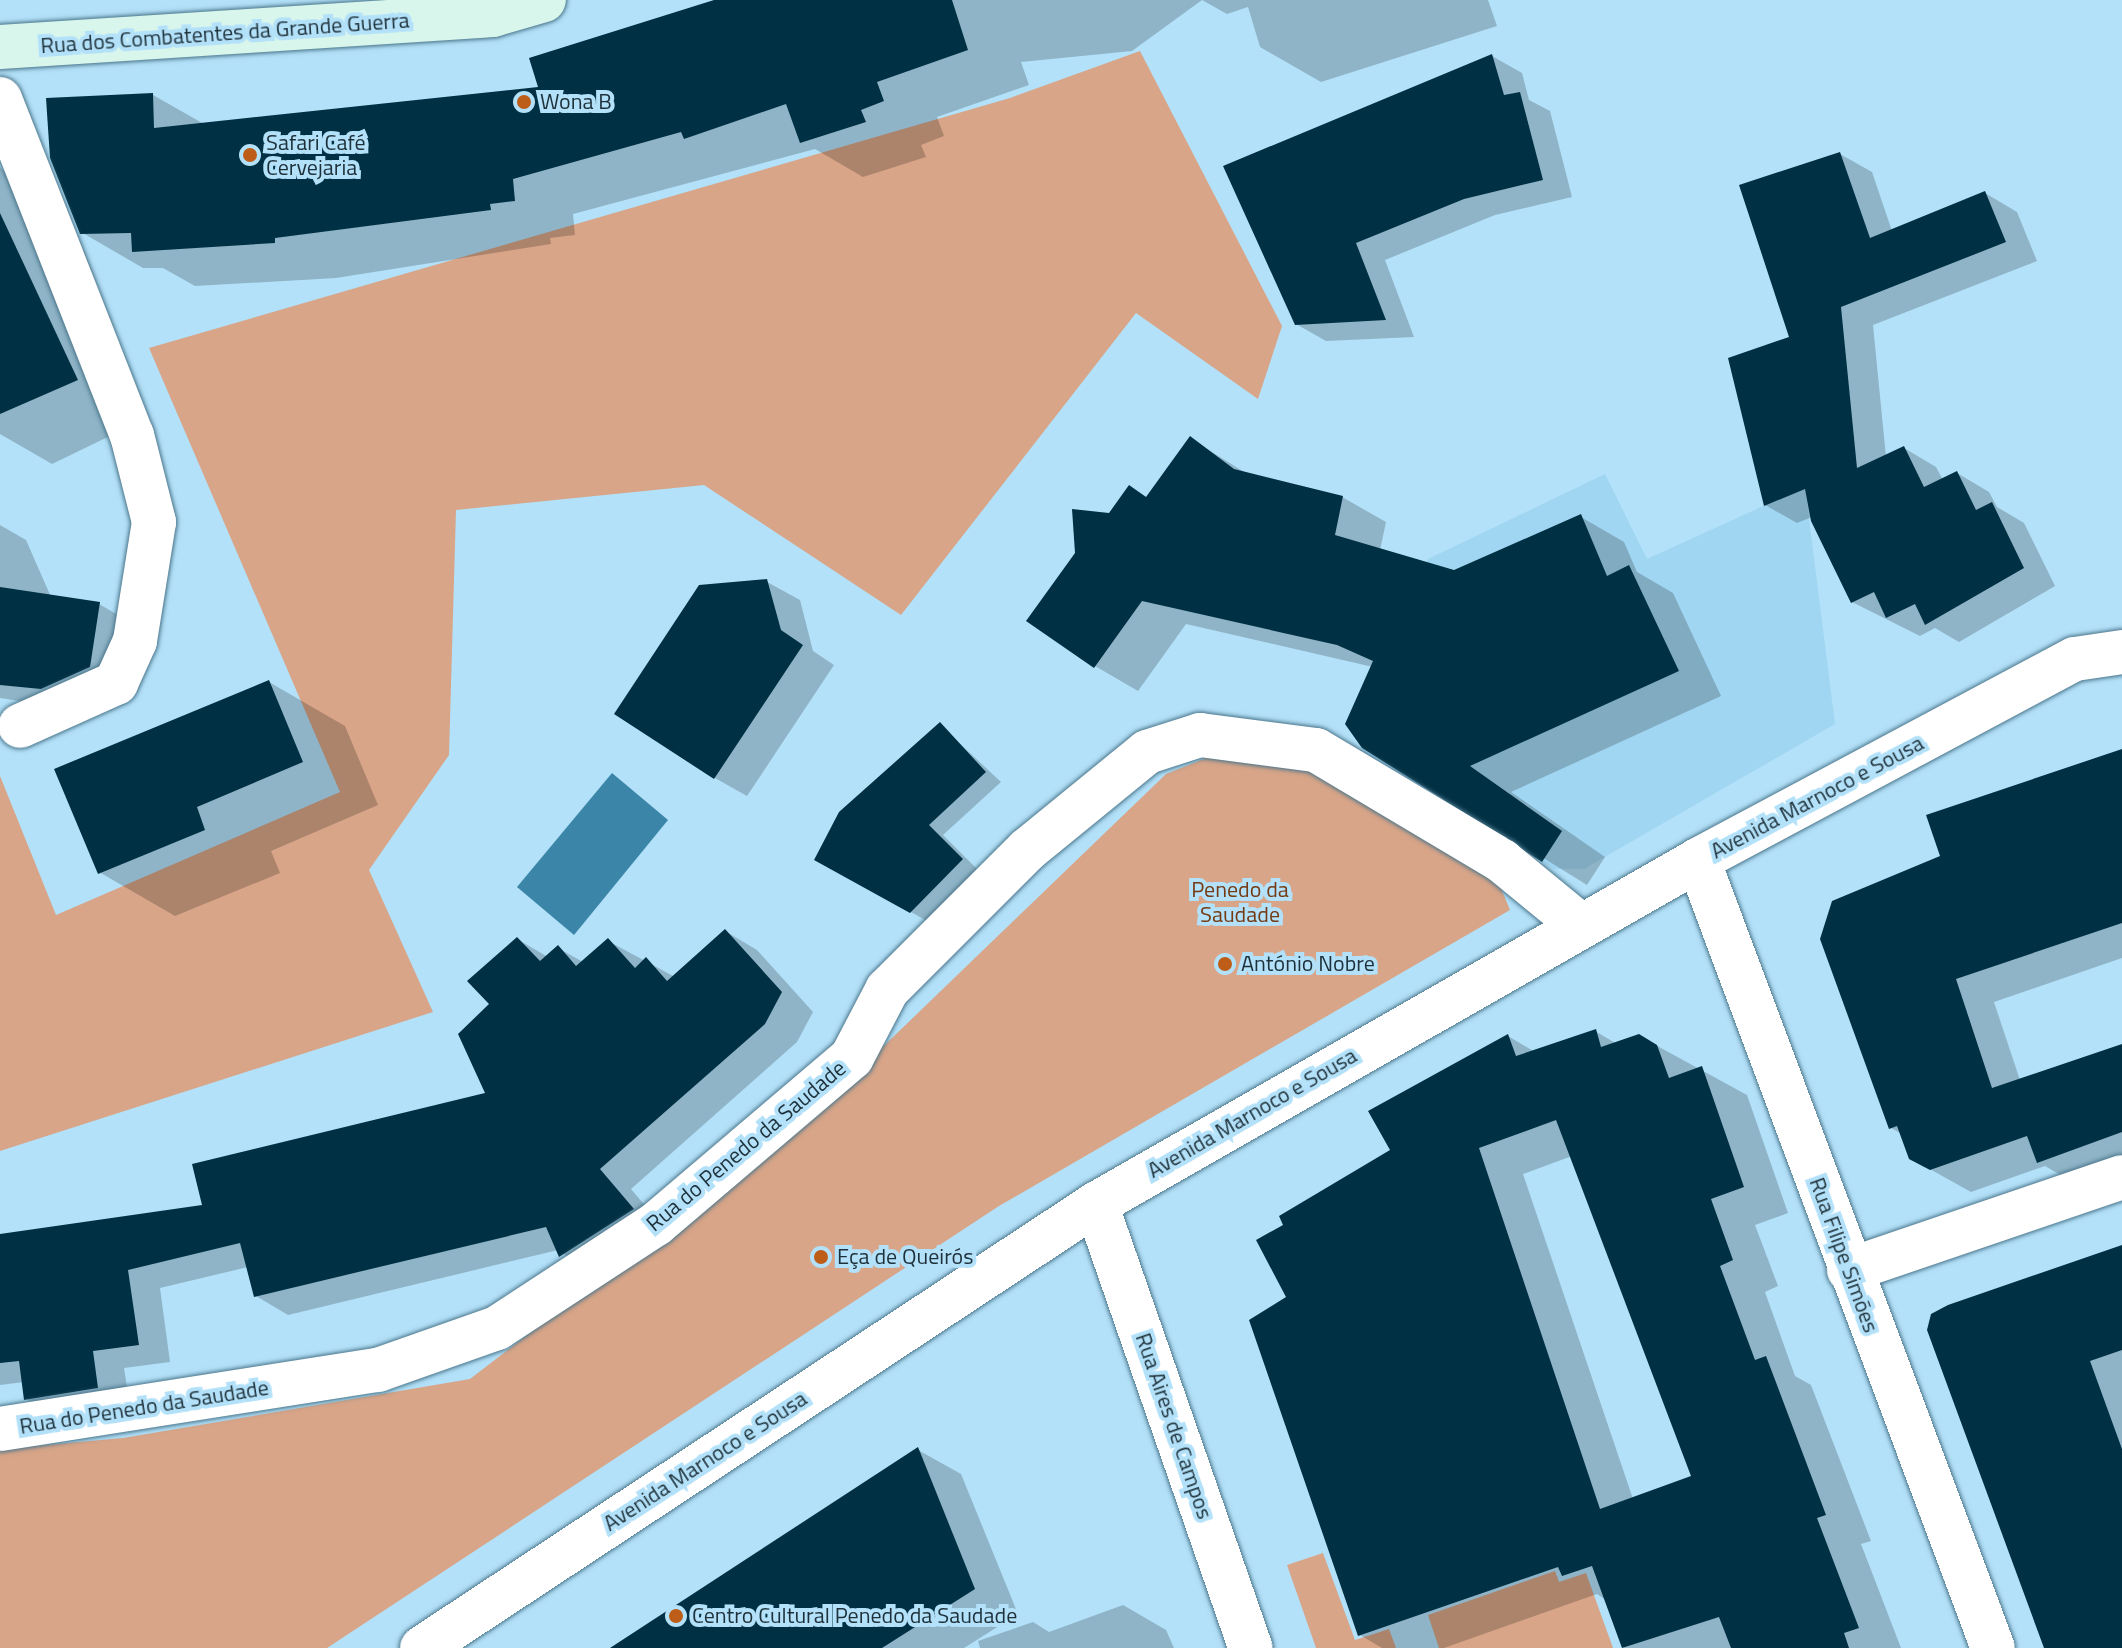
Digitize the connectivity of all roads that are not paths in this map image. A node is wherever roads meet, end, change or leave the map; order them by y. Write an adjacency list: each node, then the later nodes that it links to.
1 (544, 0): 2 (main road, Rua dos Combatentes da Grande Guerra)
2 (0, 47)
3 (0, 99): 5 (street)
4 (2122, 652): 6 (street, Avenida Marnoco e Sousa)
5 (20, 726)
6 (1698, 860): 7 (street, Avenida Marnoco e Sousa); 10 (street, Rua Filipe Simões)
7 (1580, 925): 9 (street, Avenida Marnoco e Sousa); 11 (street, Rua do Penedo da Saudade)
8 (2122, 1177): 10 (street)
9 (1096, 1204): 12 (street, Avenida Marnoco e Sousa); 13 (street, Rua Aires de Campos)
10 (1849, 1270): 14 (street, Rua Filipe Simões)
11 (0, 1429)
12 (422, 1648)
13 (1251, 1648)
14 (1993, 1648)

